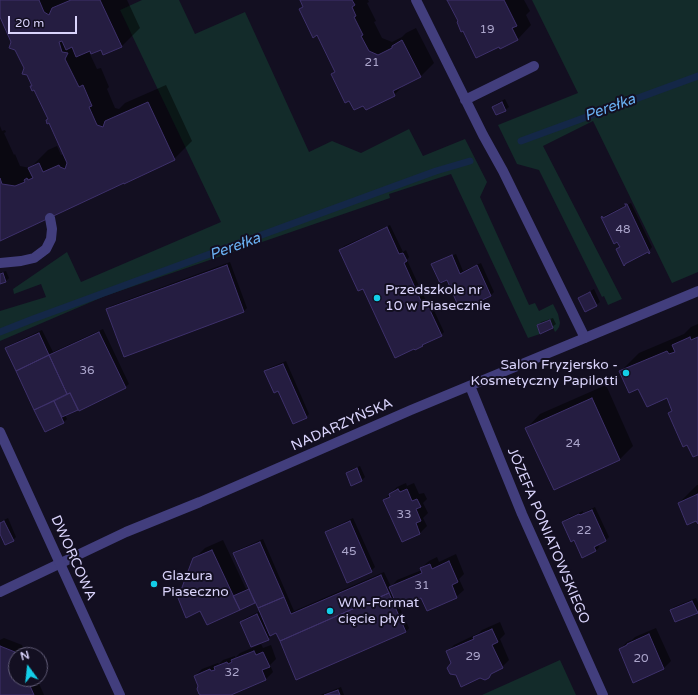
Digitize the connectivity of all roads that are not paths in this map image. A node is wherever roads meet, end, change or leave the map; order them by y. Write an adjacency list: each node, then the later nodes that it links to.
1 (416, 0): 3 (street)
2 (534, 66): 3 (street)
3 (465, 100): 7 (street)
4 (50, 218): 5 (street)
5 (0, 263)
6 (698, 291): 7 (street, NADARZYŃSKA)
7 (584, 338): 8 (street, NADARZYŃSKA)
8 (470, 386): 10 (street, NADARZYŃSKA); 13 (street, JÓZEFA PONIATOWSKIEGO)
9 (0, 432): 10 (street, DWORCOWA)
10 (60, 563): 11 (street, NADARZYŃSKA); 12 (street, DWORCOWA)
11 (0, 592)
12 (120, 695)
13 (603, 695)

